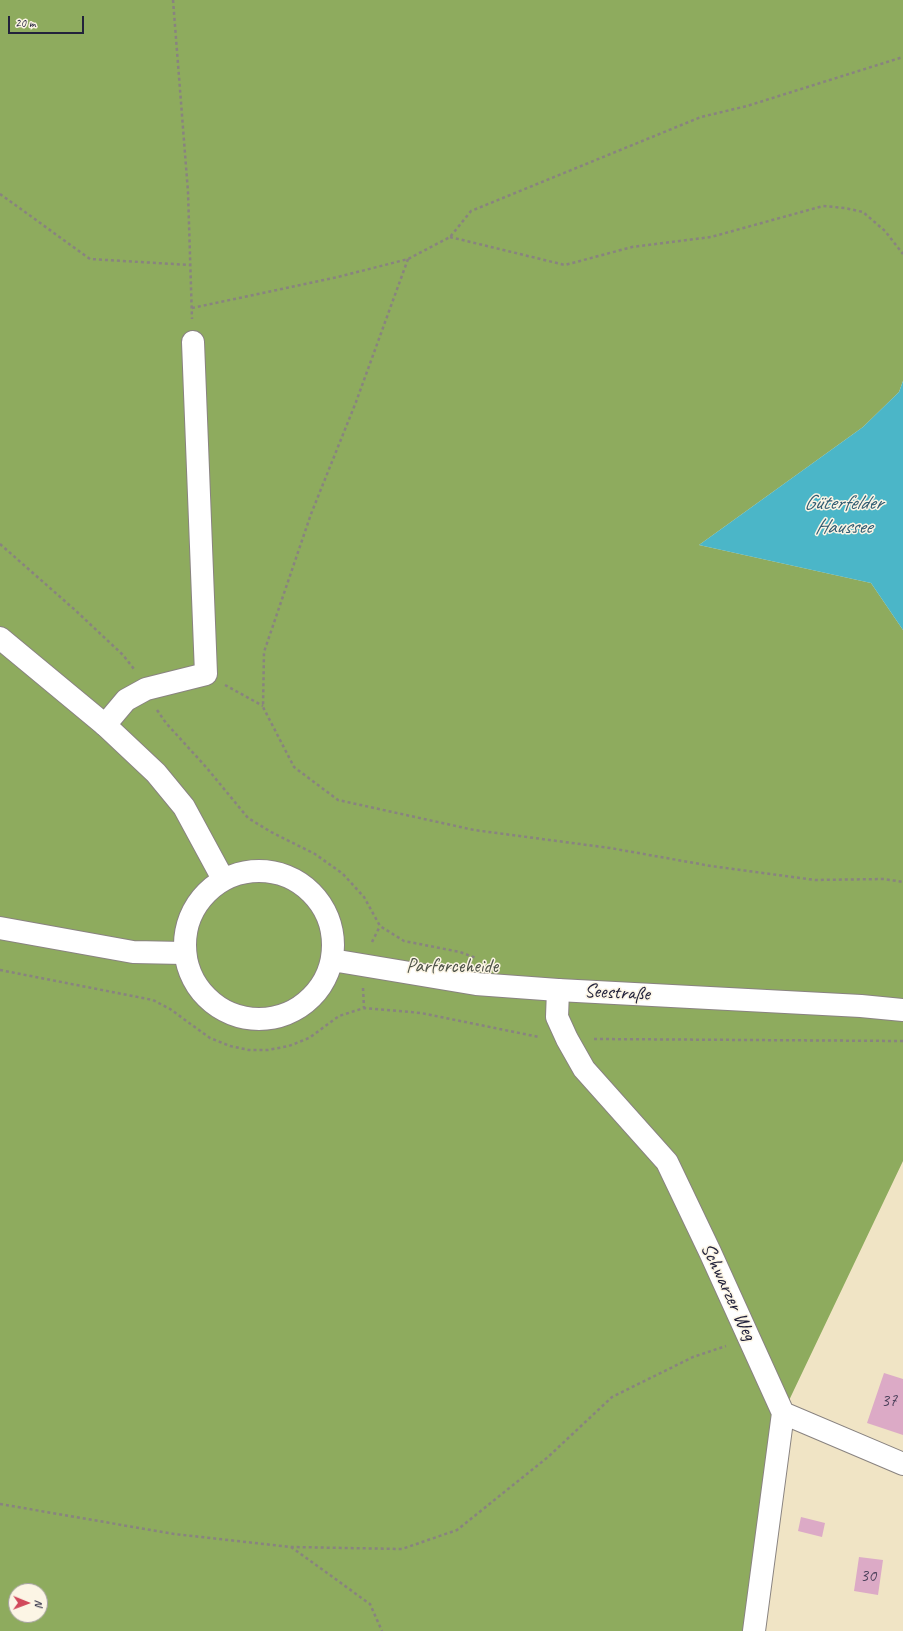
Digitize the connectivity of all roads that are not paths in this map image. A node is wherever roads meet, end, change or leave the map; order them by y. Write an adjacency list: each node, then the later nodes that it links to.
1 (193, 342): 3 (main road)
2 (0, 638): 3 (main road)
3 (105, 725): 4 (main road)
4 (223, 879): 6 (main road); 7 (main road)
5 (0, 928): 6 (main road)
6 (184, 953): 7 (main road)
7 (332, 960): 8 (main road, Seestraße)
8 (558, 990): 9 (main road, Seestraße); 10 (main road, Schwarzer Weg)
9 (903, 1010)
10 (783, 1413): 11 (main road); 12 (main road)
11 (903, 1464)
12 (754, 1631)

